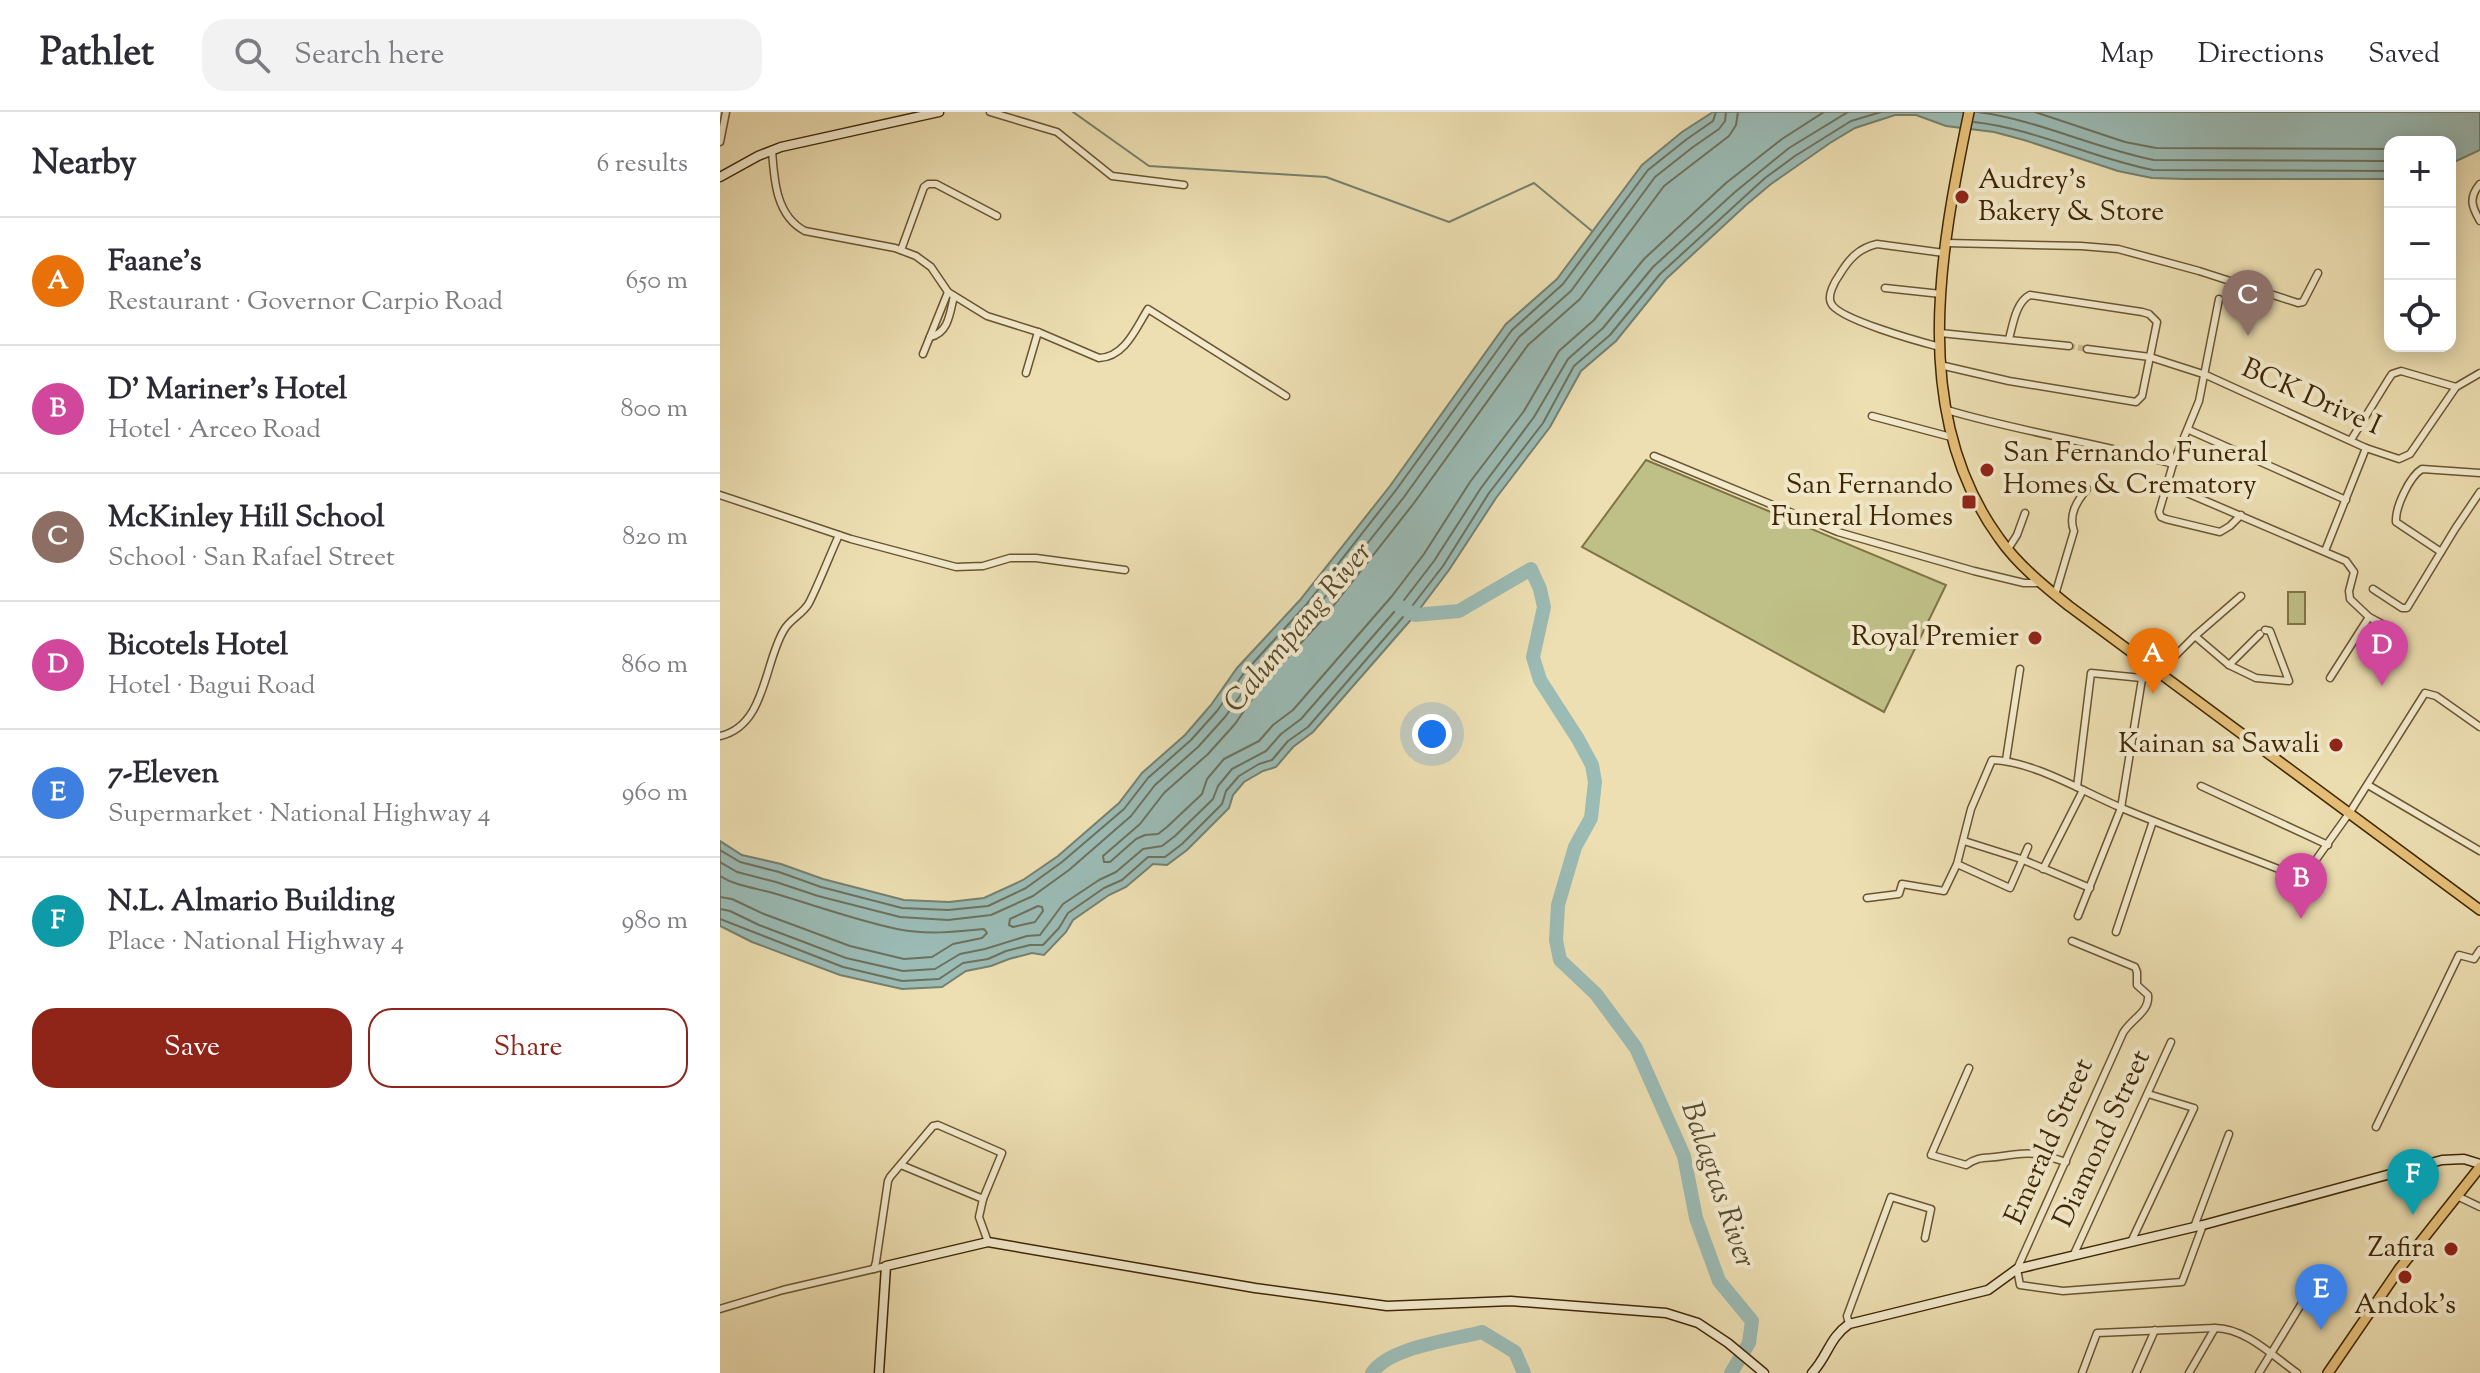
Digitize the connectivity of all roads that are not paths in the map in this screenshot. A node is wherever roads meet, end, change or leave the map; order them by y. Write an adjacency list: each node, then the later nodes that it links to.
1 (726, 112): 5 (street)
2 (939, 112): 6 (street)
3 (990, 112): 9 (street)
4 (1969, 112): 12 (main road)
5 (720, 142)
6 (772, 150): 7 (street); 13 (street)
7 (720, 177)
8 (2480, 184): 11 (street)
9 (1184, 185)
10 (997, 216): 13 (street)
11 (2480, 221)
12 (1945, 248): 14 (street); 17 (main road); 23 (street)
13 (901, 250): 16 (street)
14 (2318, 273)
15 (1885, 288): 17 (street)
16 (951, 294): 19 (street); 25 (street)
17 (1941, 294): 20 (main road)
18 (2219, 299): 30 (street)
19 (1038, 332): 28 (street); 32 (street)
20 (1940, 333): 21 (street); 23 (main road)
21 (2009, 339): 22 (street); 26 (street)
22 (2069, 346)
23 (1940, 347): 27 (main road)
24 (2087, 349): 26 (street, BCK Drive I)
25 (923, 354)
26 (2150, 357): 27 (street); 30 (street, BCK Drive I)
27 (1940, 365): 33 (main road)
28 (1026, 373)
29 (2480, 373): 31 (street, BCK Drive I)
30 (2206, 375): 35 (street); 37 (street, BCK Drive I)
31 (2456, 387): 37 (street); 38 (street, BCK Drive I)
32 (1286, 396)
33 (1945, 410): 36 (main road); 40 (street)
34 (1872, 416): 36 (street)
35 (2189, 430): 40 (street); 46 (street)
36 (1951, 437): 50 (main road)
37 (2351, 440): 38 (street, BCK Drive I)
38 (2366, 448): 46 (street)
39 (1654, 456): 54 (street)
40 (2173, 464): 42 (street)
41 (2480, 473): 52 (street)
42 (2166, 484): 48 (street); 48 (street)
43 (2087, 489): 56 (street)
44 (2480, 492): 52 (street)
45 (720, 495): 49 (street)
46 (2346, 500): 51 (street)
47 (2025, 513): 50 (street)
48 (2241, 515): 51 (street)
49 (839, 535): 53 (street); 67 (street)
50 (2008, 549): 54 (main road)
51 (2325, 551): 58 (street)
52 (2441, 552): 55 (street)
53 (1125, 570)
54 (2041, 583): 56 (main road)
55 (2373, 589)
56 (2055, 595): 63 (main road)
57 (2241, 596): 60 (street)
58 (2369, 617): 59 (street); 64 (street)
59 (2384, 625)
60 (2195, 636): 61 (street); 63 (street)
61 (2229, 665): 61 (street)
62 (2020, 669): 68 (street)
63 (2159, 673): 65 (street); 73 (main road)
64 (2330, 678)
65 (2142, 679): 71 (street); 72 (street)
66 (2480, 727): 69 (street)
67 (720, 736)
68 (2006, 760): 71 (street); 75 (street)
69 (2368, 785): 73 (street); 78 (street)
70 (2201, 786): 76 (street)
71 (2080, 788): 72 (street); 81 (street)
72 (2121, 808): 74 (street); 84 (street)
73 (2350, 812): 76 (street); 86 (main road)
74 (2153, 821): 82 (street); 88 (street)
75 (1964, 841): 79 (street); 80 (street)
76 (2328, 845): 82 (street)
77 (2028, 847): 79 (street)
78 (2480, 851)
79 (2021, 859): 80 (street); 81 (street)
80 (1957, 864): 85 (street)
81 (2043, 869): 84 (street)
82 (2303, 878): 83 (street)
83 (2321, 886)
84 (2090, 888): 87 (street)
85 (1867, 898)
86 (2480, 910)
87 (2078, 916)
88 (2116, 932)
89 (2072, 941): 96 (street, Emerald Street)
90 (2480, 950): 94 (street)
91 (2171, 1042): 93 (street, Diamond Street)
92 (1969, 1068): 96 (street)
93 (2148, 1094): 105 (street); 106 (street, Diamond Street)
94 (2376, 1127)
95 (2229, 1134): 102 (street)
96 (2066, 1162): 109 (street, Emerald Street)
97 (901, 1165): 100 (street); 100 (street); 108 (street)
98 (2480, 1166): 99 (main road); 102 (street)
99 (2457, 1196): 101 (street); 124 (main road)
100 (983, 1199): 104 (street)
101 (2480, 1207)
102 (2198, 1226): 105 (street); 109 (street)
103 (1925, 1238): 112 (street)
104 (988, 1242): 107 (street); 117 (street)
105 (2131, 1242): 106 (street)
106 (2074, 1254): 109 (street)
107 (886, 1266): 108 (street); 116 (street)
108 (874, 1269): 111 (street)
109 (2017, 1269): 112 (street)
110 (2310, 1290): 115 (street)
111 (720, 1309)
112 (1849, 1324): 118 (street)
113 (2215, 1328): 114 (street); 115 (street); 121 (street)
114 (2155, 1330): 119 (street); 120 (street)
115 (2271, 1355): 122 (street); 123 (street)
116 (879, 1373)
117 (1764, 1373)
118 (1812, 1373)
119 (2082, 1373)
120 (2136, 1373)
121 (2189, 1373)
122 (2259, 1373)
123 (2297, 1373)
124 (2328, 1373)

